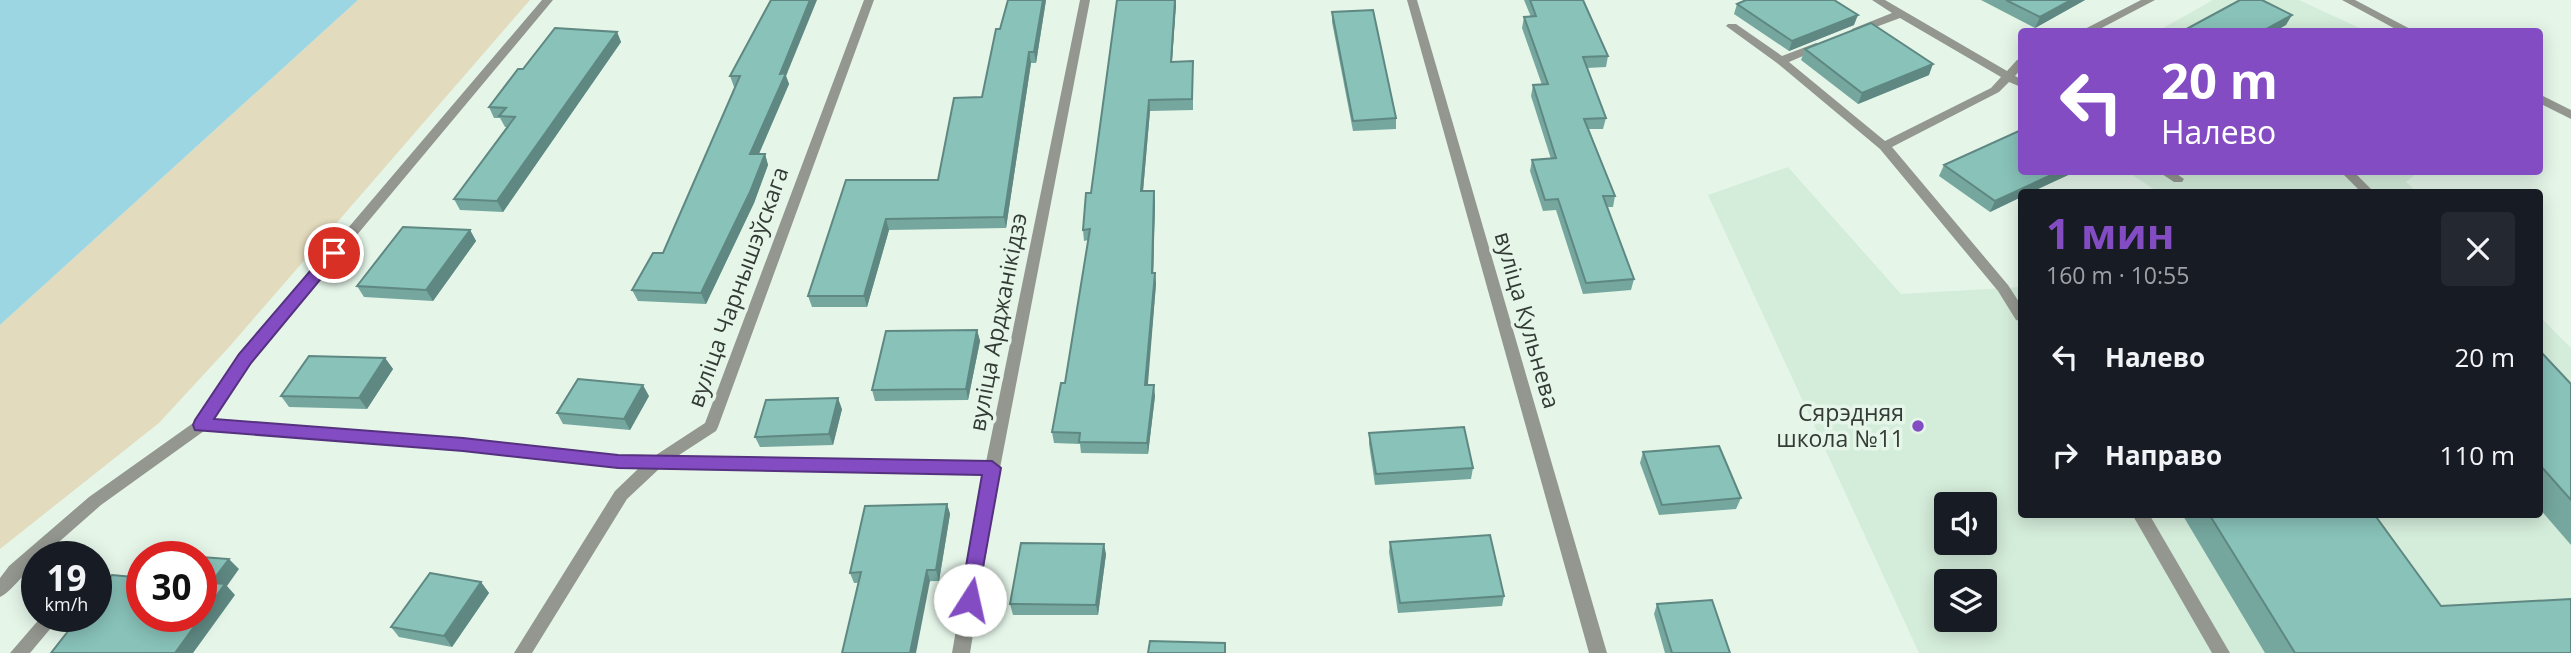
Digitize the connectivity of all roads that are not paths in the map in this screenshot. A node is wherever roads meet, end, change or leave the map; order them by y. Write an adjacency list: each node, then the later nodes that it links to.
1 (548, 0): 26 (street)
2 (869, 0): 27 (street, вуліца Чарнышэўскага)
3 (1085, 0): 28 (street, вуліца Арджанікідзэ)
4 (1412, 0): 35 (street, вуліца Кульнева)
5 (1877, 0): 8 (street)
6 (2150, 0): 10 (street)
7 (2347, 0): 11 (street)
8 (1900, 14): 12 (street); 16 (street)
9 (1732, 26): 14 (street)
10 (2092, 28)
11 (2403, 28)
12 (1840, 37)
13 (1829, 42): 14 (street)
14 (1781, 61): 20 (street)
15 (2018, 65): 16 (street)
16 (2008, 75): 17 (street); 20 (street)
17 (2018, 81)
18 (2543, 100): 19 (street)
19 (2571, 115)
20 (1884, 146): 25 (street)
21 (2171, 175): 23 (street)
22 (2350, 175): 24 (street)
23 (2178, 179)
24 (2365, 189)
25 (2018, 311)
26 (201, 425): 27 (street); 30 (street)
27 (656, 462): 28 (street); 33 (street, вуліца Чарнышэўскага)
28 (992, 468): 34 (street, вуліца Арджанікідзэ)
29 (2142, 518): 36 (street)
30 (0, 590)
31 (38, 632): 32 (street)
32 (19, 653)
33 (523, 653)
34 (961, 653)
35 (1598, 653)
36 (2221, 653)

